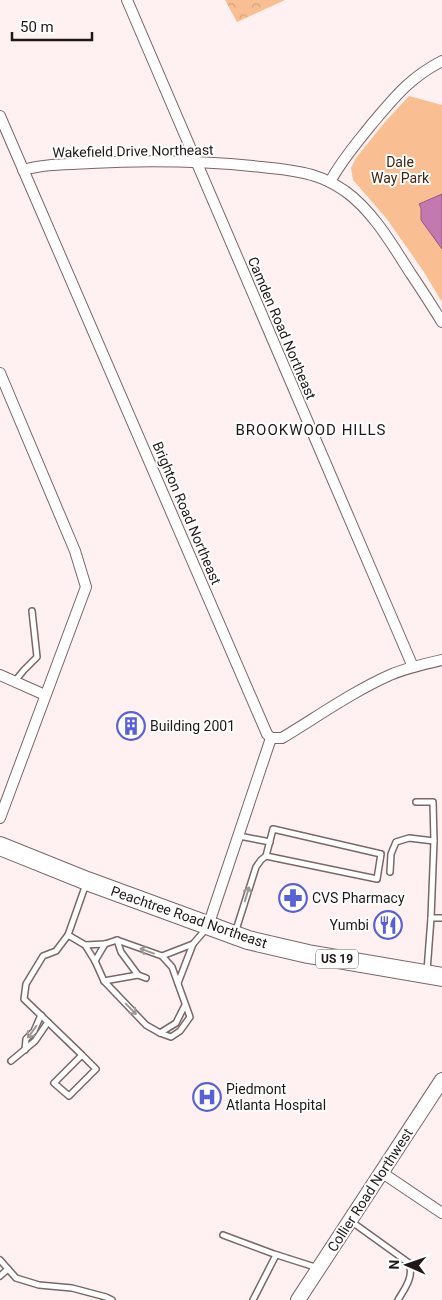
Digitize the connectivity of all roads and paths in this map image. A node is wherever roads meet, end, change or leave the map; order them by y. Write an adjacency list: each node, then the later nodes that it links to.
1 (126, 0): 4 (street, Camden Road Northeast)
2 (442, 61): 6 (street)
3 (0, 116): 5 (street, Brighton Road Northeast)
4 (196, 162): 5 (street, Wakefield Drive Northeast); 6 (street, Wakefield Drive Northeast); 11 (street, Camden Road Northeast)
5 (23, 170): 15 (street, Brighton Road Northeast)
6 (330, 182): 7 (street, Wakefield Drive Northeast)
7 (442, 322)
8 (0, 373): 14 (street)
9 (32, 612): 13 (lane)
10 (442, 660): 11 (street)
11 (413, 667): 15 (street)
12 (0, 675): 13 (street)
13 (15, 682): 14 (street)
14 (45, 695): 17 (street)
15 (271, 738): 18 (street)
16 (416, 802): 20 (lane)
17 (0, 818)
18 (239, 836): 19 (lane); 27 (street)
19 (270, 842): 22 (lane); 22 (lane)
20 (434, 842): 23 (lane); 25 (lane)
21 (0, 846): 24 (highway, Peachtree Road Northeast / US 19)
22 (266, 856): 29 (lane, one-way to 22)
23 (390, 872)
24 (87, 881): 27 (highway, Peachtree Road Northeast / US 19); 28 (lane)
25 (431, 918): 26 (lane); 37 (lane)
26 (442, 918)
27 (208, 926): 29 (highway, Peachtree Road Northeast / US 19); 32 (lane)
28 (68, 935): 33 (lane); 42 (lane)
29 (234, 935): 37 (highway, Peachtree Road Northeast / US 19)
30 (117, 940): 31 (lane); 34 (lane, one-way to 30); 36 (lane)
31 (105, 944): 33 (lane); 35 (lane)
32 (193, 944): 34 (lane); 40 (lane)
33 (85, 945): 35 (lane)
34 (162, 956): 40 (lane)
35 (96, 961): 39 (lane)
36 (138, 975): 38 (lane); 39 (lane)
37 (435, 975)
38 (146, 978)
39 (104, 981): 44 (lane, one-way to 44)
40 (178, 984): 41 (lane)
41 (186, 1005): 44 (lane); 44 (lane)
42 (40, 1015): 43 (lane); 45 (lane, one-way to 45)
43 (48, 1022): 45 (lane); 46 (lane)
44 (160, 1033)
45 (25, 1050): 47 (lane)
46 (82, 1055): 46 (lane)
47 (11, 1061)
48 (442, 1080): 49 (street, Collier Road Northwest)
49 (381, 1172): 50 (street); 51 (street, Collier Road Northwest)
50 (442, 1213)
51 (350, 1220): 56 (street, Collier Road Northwest); 61 (lane)
52 (223, 1235): 53 (lane)
53 (276, 1255): 56 (lane); 59 (lane)
54 (0, 1260): 55 (lane)
55 (8, 1269): 57 (lane); 58 (lane)
56 (319, 1269): 60 (street, Collier Road Northwest)
57 (0, 1276)
58 (112, 1300)
59 (253, 1300)
60 (298, 1300)
61 (398, 1300)

